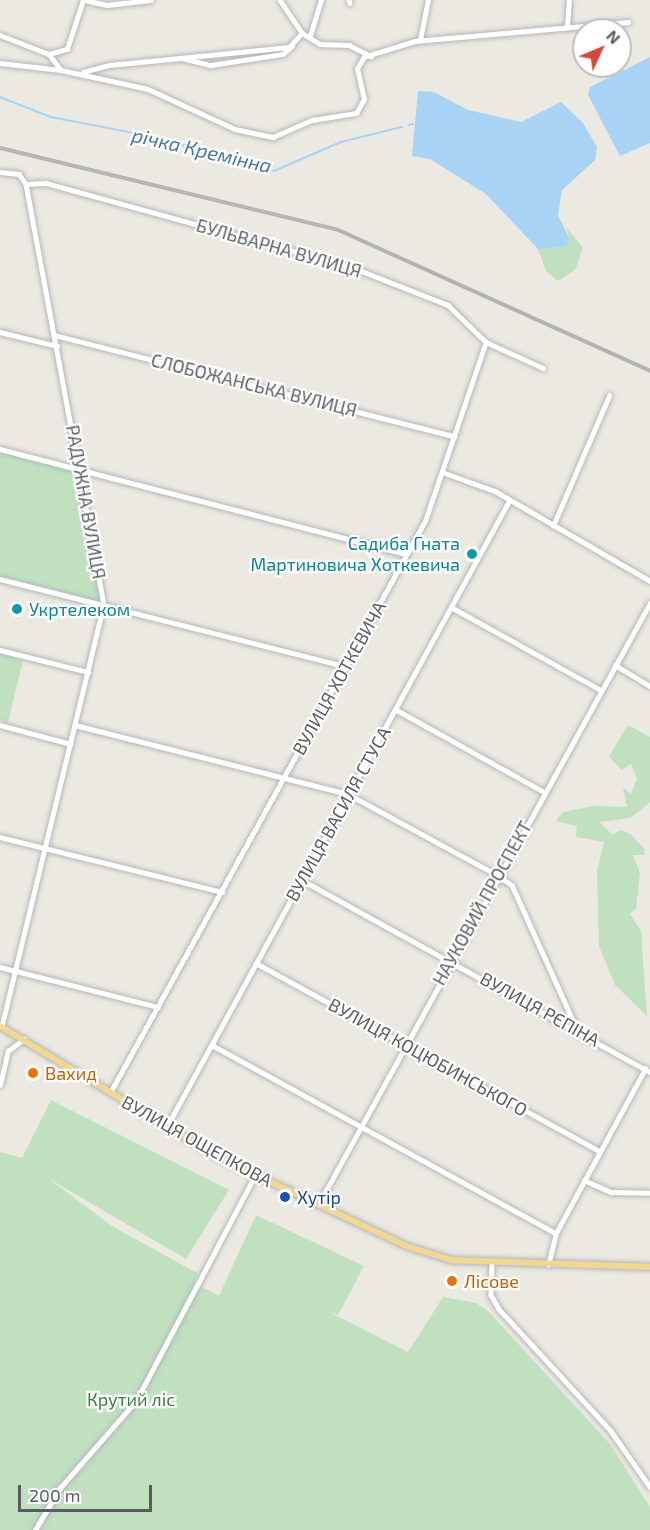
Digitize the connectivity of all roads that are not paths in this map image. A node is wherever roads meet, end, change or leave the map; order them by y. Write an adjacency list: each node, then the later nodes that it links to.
1 (84, 0): 2 (street); 14 (street)
2 (151, 0)
3 (280, 0): 9 (street)
4 (321, 0): 11 (street)
5 (428, 0): 12 (street)
6 (569, 0): 7 (street)
7 (567, 27): 8 (street); 12 (street)
8 (572, 27)
9 (302, 33): 11 (street); 13 (street)
10 (0, 35): 14 (street)
11 (310, 36): 15 (street)
12 (420, 40): 15 (street)
13 (292, 46): 16 (street); 16 (street)
14 (49, 54): 18 (street)
15 (371, 56): 19 (street)
16 (183, 58): 19 (street)
17 (0, 63): 18 (street)
18 (61, 70): 19 (street)
19 (79, 74)
20 (0, 172): 21 (street, БУЛЬВАРНА ВУЛИЦЯ)
21 (26, 184): 23 (street, РАДУЖНА ВУЛИЦЯ); 24 (street, БУЛЬВАРНА ВУЛИЦЯ)
22 (0, 332): 25 (street)
23 (54, 335): 25 (street, РАДУЖНА ВУЛИЦЯ); 28 (street, СЛОБОЖАНСЬКА ВУЛИЦЯ)
24 (486, 342): 26 (street, БУЛЬВАРНА ВУЛИЦЯ); 28 (street, ВУЛИЦЯ ХОТКЕВИЧА)
25 (57, 346): 30 (street, РАДУЖНА ВУЛИЦЯ)
26 (543, 368)
27 (609, 396): 33 (street)
28 (454, 436): 31 (street, ВУЛИЦЯ ХОТКЕВИЧА)
29 (0, 449): 30 (street)
30 (80, 468): 34 (street); 38 (street, РАДУЖНА ВУЛИЦЯ)
31 (442, 472): 32 (street); 34 (street, ВУЛИЦЯ ХОТКЕВИЧА)
32 (509, 501): 33 (street); 39 (street, ВУЛИЦЯ ВАСИЛЯ СТУСА)
33 (553, 526): 36 (street)
34 (407, 554): 42 (street, ВУЛИЦЯ ХОТКЕВИЧА)
35 (0, 579): 38 (street)
36 (650, 581)
37 (650, 603): 41 (street, НАУКОВИЙ ПРОСПЕКТ)
38 (104, 605): 42 (street); 43 (street, РАДУЖНА ВУЛИЦЯ)
39 (451, 607): 45 (street); 46 (street, ВУЛИЦЯ ВАСИЛЯ СТУСА)
40 (0, 650): 43 (street)
41 (615, 665): 44 (street); 45 (street, НАУКОВИЙ ПРОСПЕКТ)
42 (345, 666): 50 (street, ВУЛИЦЯ ХОТКЕВИЧА)
43 (88, 672): 48 (street, РАДУЖНА ВУЛИЦЯ)
44 (650, 686)
45 (601, 690): 51 (street, НАУКОВИЙ ПРОСПЕКТ)
46 (395, 709): 51 (street); 52 (street, ВУЛИЦЯ ВАСИЛЯ СТУСА)
47 (0, 725): 49 (street)
48 (75, 725): 49 (street, РАДУЖНА ВУЛИЦЯ); 50 (street)
49 (70, 744): 54 (street, РАДУЖНА ВУЛИЦЯ)
50 (284, 779): 52 (street); 57 (street, ВУЛИЦЯ ХОТКЕВИЧА)
51 (544, 792): 55 (street, НАУКОВИЙ ПРОСПЕКТ)
52 (348, 794): 55 (street); 56 (street, ВУЛИЦЯ ВАСИЛЯ СТУСА)
53 (0, 837): 54 (street)
54 (45, 849): 57 (street); 61 (street, РАДУЖНА ВУЛИЦЯ)
55 (497, 875): 58 (street, НАУКОВИЙ ПРОСПЕКТ); 64 (street)
56 (302, 880): 58 (street, ВУЛИЦЯ РЄПІНА); 59 (street, ВУЛИЦЯ ВАСИЛЯ СТУСА)
57 (222, 892): 62 (street, ВУЛИЦЯ ХОТКЕВИЧА)
58 (450, 960): 64 (street, ВУЛИЦЯ РЄПІНА); 67 (street, НАУКОВИЙ ПРОСПЕКТ)
59 (256, 963): 66 (street, ВУЛИЦЯ ВАСИЛЯ СТУСА); 67 (street, ВУЛИЦЯ КОЦЮБИНСЬКОГО)
60 (0, 967): 61 (street)
61 (16, 970): 62 (street); 63 (street, РАДУЖНА ВУЛИЦЯ)
62 (158, 1007): 70 (street, ВУЛИЦЯ ХОТКЕВИЧА)
63 (1, 1027): 65 (highway, ВУЛИЦЯ ОЩЕПКОВА)
64 (576, 1028): 68 (street, ВУЛИЦЯ РЄПІНА)
65 (24, 1039): 69 (street); 70 (highway, ВУЛИЦЯ ОЩЕПКОВА)
66 (212, 1045): 71 (street); 72 (street, ВУЛИЦЯ ВАСИЛЯ СТУСА)
67 (404, 1046): 71 (street, НАУКОВИЙ ПРОСПЕКТ); 73 (street, ВУЛИЦЯ КОЦЮБИНСЬКОГО)
68 (647, 1070): 73 (street)
69 (0, 1085)
70 (110, 1093): 72 (highway, ВУЛИЦЯ ОЩЕПКОВА)
71 (360, 1127): 77 (street, НАУКОВИЙ ПРОСПЕКТ); 78 (street)
72 (166, 1128): 74 (highway, ВУЛИЦЯ ОЩЕПКОВА)
73 (600, 1151): 75 (street)
74 (255, 1175): 77 (highway, ВУЛИЦЯ ОЩЕПКОВА); 83 (street)
75 (584, 1180): 76 (street); 78 (street)
76 (650, 1193)
77 (318, 1205): 79 (highway, ВУЛИЦЯ ОЩЕПКОВА)
78 (556, 1233): 80 (street)
79 (492, 1264): 80 (highway, ВУЛИЦЯ ОЩЕПКОВА); 82 (street)
80 (548, 1265): 81 (highway, ВУЛИЦЯ ОЩЕПКОВА)
81 (650, 1268)
82 (650, 1487)
83 (35, 1530)

